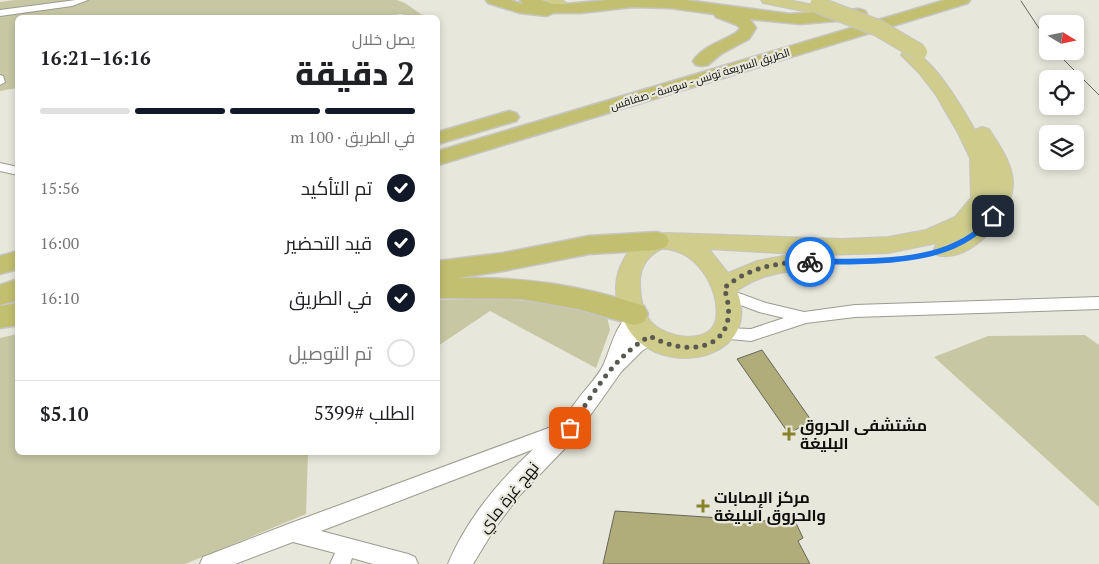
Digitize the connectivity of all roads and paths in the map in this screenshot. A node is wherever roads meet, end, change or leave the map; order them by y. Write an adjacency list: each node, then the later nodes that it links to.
1 (84, 0): 10 (street)
2 (494, 0): 13 (highway)
3 (528, 0): 9 (highway)
4 (552, 0): 9 (highway)
5 (768, 0): 8 (highway)
6 (908, 0): 11 (highway, الطريق السريعة تونس - سوسة - صفاقس)
7 (962, 0): 17 (highway, الطريق السريعة تونس - سوسة - صفاقس)
8 (808, 4): 12 (highway)
9 (566, 8): 11 (highway)
10 (0, 13)
11 (859, 14): 13 (highway, الطريق السريعة تونس - سوسة - صفاقس)
12 (914, 54): 22 (highway); 28 (highway)
13 (702, 61): 14 (highway, الطريق السريعة تونس - سوسة - صفاقس)
14 (655, 74)
15 (523, 113): 16 (highway)
16 (440, 137)
17 (485, 143): 18 (highway, الطريق السريعة تونس - سوسة - صفاقس); 21 (highway)
18 (440, 157)
19 (0, 167): 20 (street)
20 (15, 170)
21 (440, 171)
22 (669, 242): 25 (highway); 28 (highway); 34 (highway)
23 (15, 261): 24 (highway)
24 (0, 265)
25 (440, 271)
26 (440, 288): 34 (highway)
27 (15, 290): 29 (highway)
28 (724, 290): 33 (street); 35 (highway)
29 (0, 295)
30 (1099, 303): 33 (street)
31 (15, 314): 32 (highway)
32 (0, 317)
33 (806, 317): 35 (street)
34 (640, 323): 35 (highway); 36 (street, نهج غرة ماي)
35 (722, 334)
36 (570, 428): 37 (street); 41 (street, نهج غرة ماي)
37 (291, 532): 38 (street); 39 (street)
38 (344, 556): 40 (street)
39 (210, 564)
40 (408, 564)
41 (460, 564)

